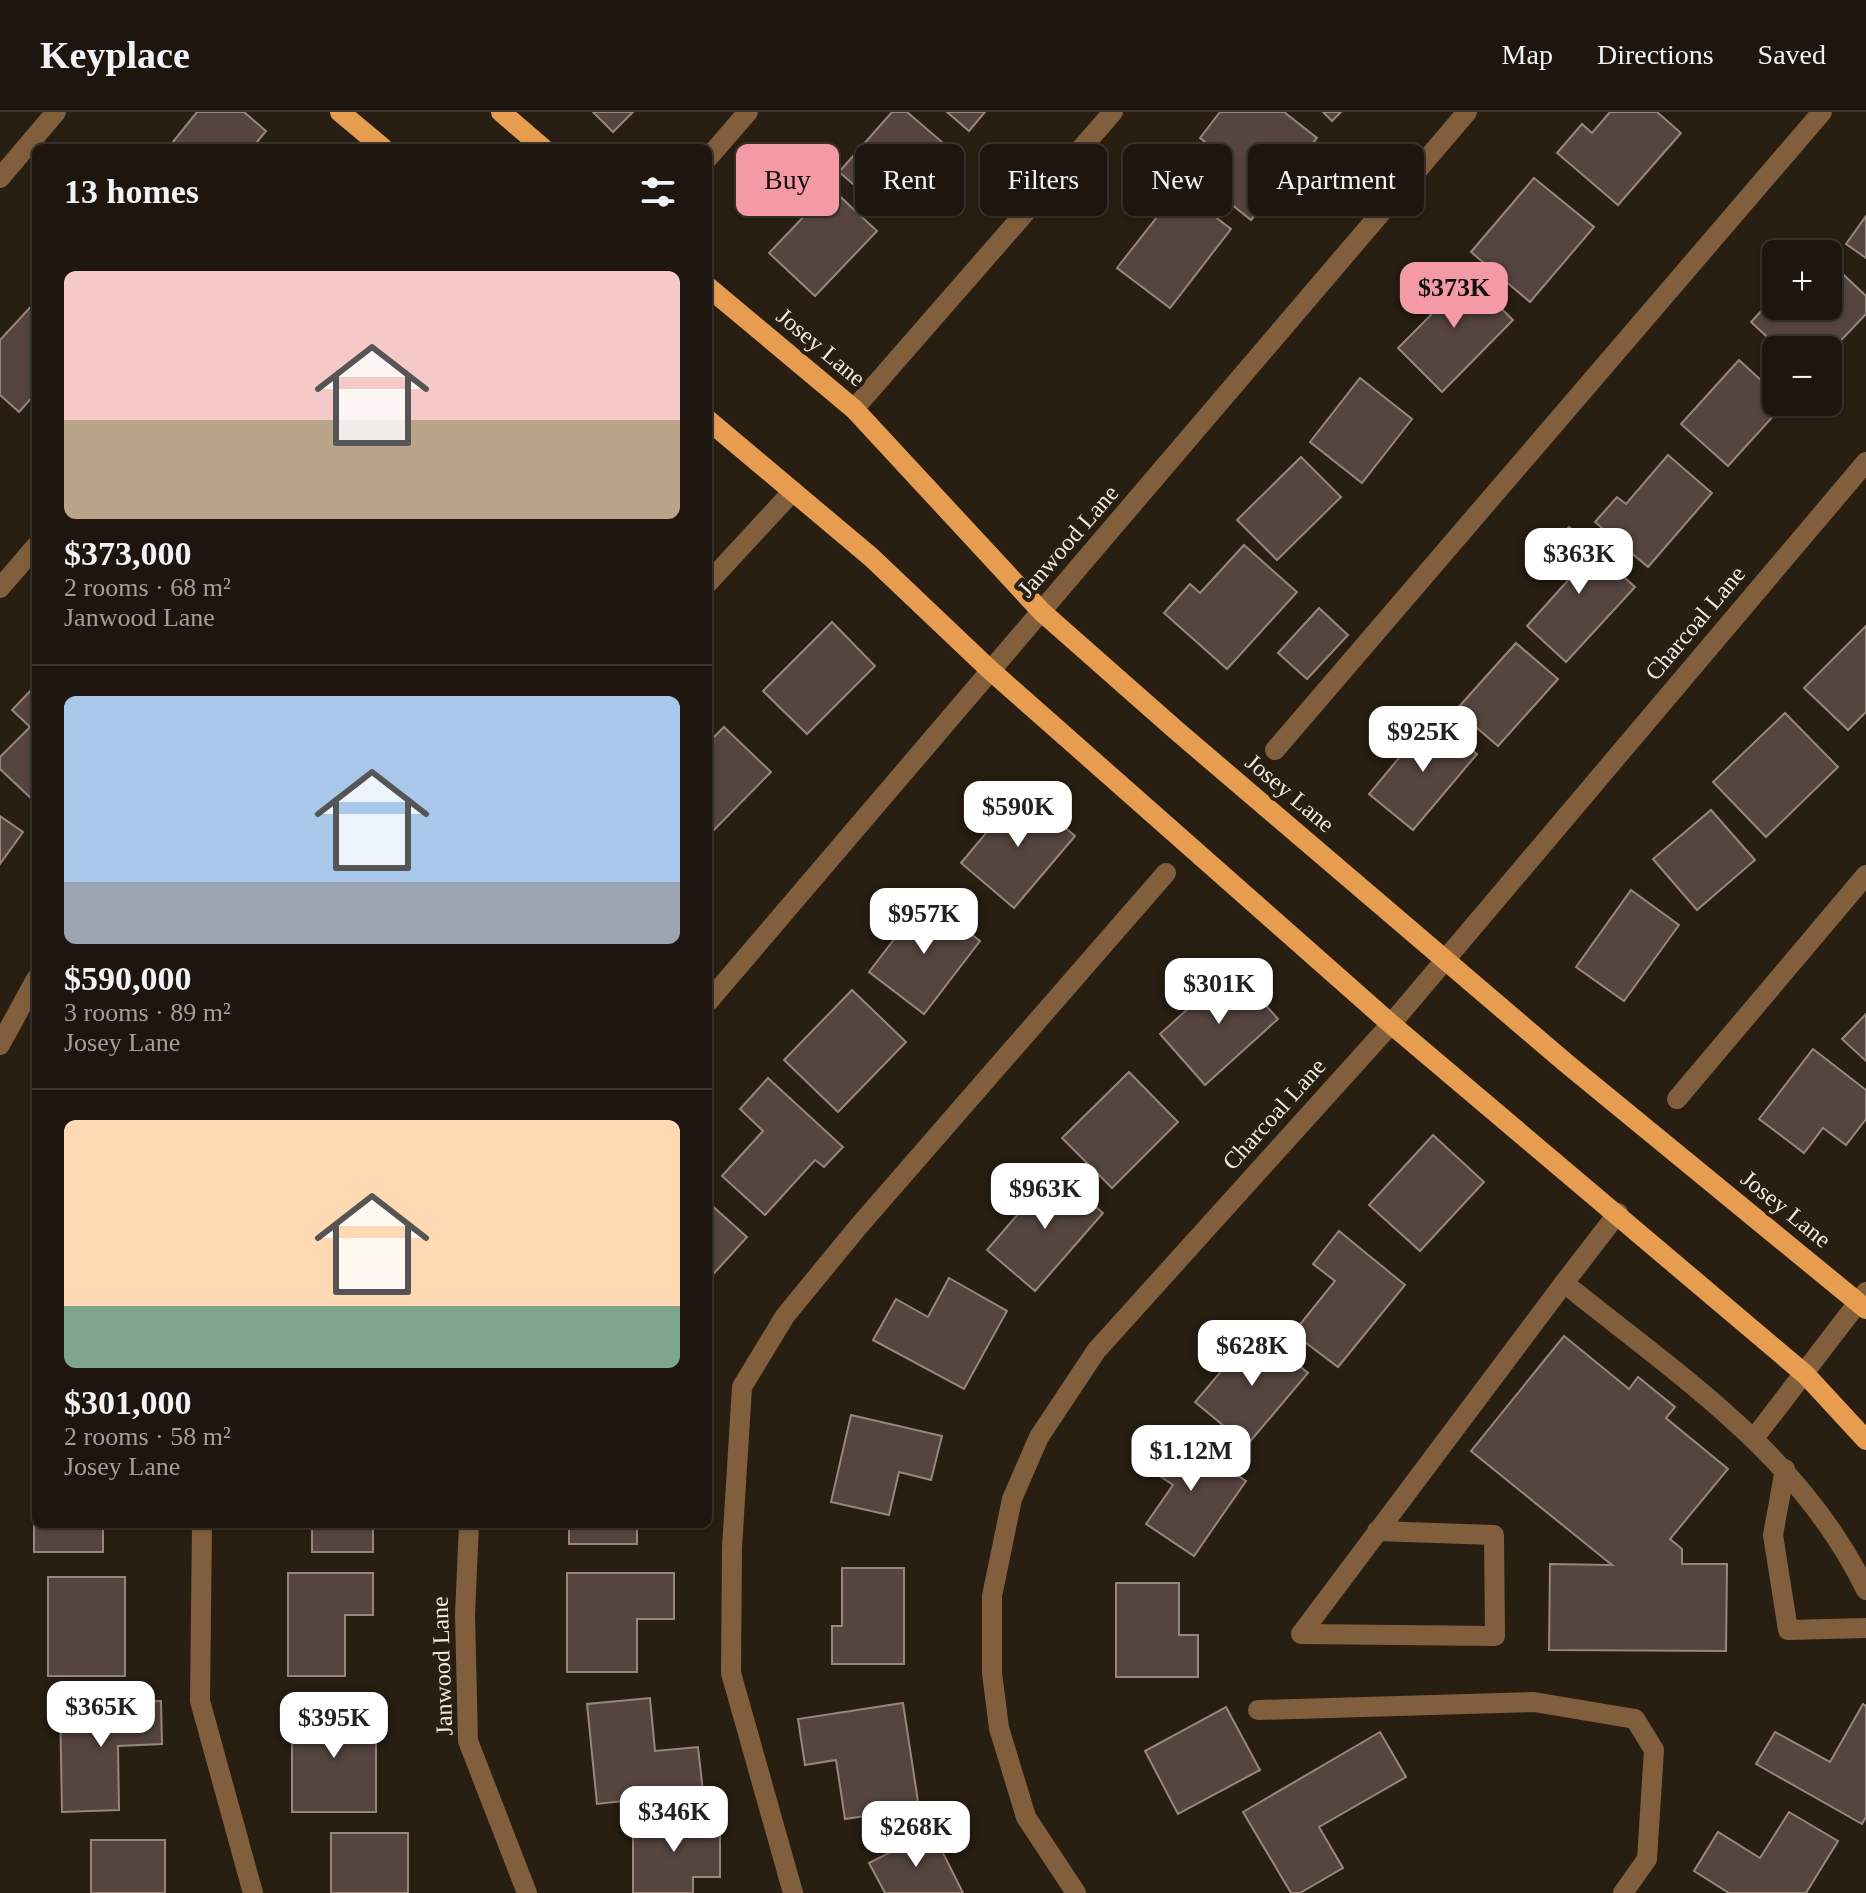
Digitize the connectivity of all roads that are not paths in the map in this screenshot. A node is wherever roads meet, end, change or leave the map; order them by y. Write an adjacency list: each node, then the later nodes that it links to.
1 (56, 112): 11 (street)
2 (340, 112): 8 (main road)
3 (501, 112): 9 (main road)
4 (748, 112): 10 (street)
5 (1113, 112): 13 (street)
6 (1467, 112): 20 (street, Janwood Lane)
7 (1822, 112): 22 (street)
8 (378, 144)
9 (538, 144)
10 (712, 153)
11 (0, 178)
12 (712, 290): 13 (main road, Josey Lane)
13 (854, 409): 20 (main road, Josey Lane)
14 (712, 423): 16 (main road)
15 (1866, 462): 25 (street, Charcoal Lane)
16 (793, 491): 18 (street); 21 (main road)
17 (32, 551): 19 (street)
18 (712, 579)
19 (0, 588)
20 (1042, 612): 21 (street, Janwood Lane); 25 (main road, Josey Lane)
21 (989, 669): 27 (street, Janwood Lane); 28 (main road)
22 (1275, 750)
23 (1166, 873): 46 (street)
24 (1866, 875): 30 (street)
25 (1446, 957): 28 (street, Charcoal Lane); 33 (main road, Josey Lane)
26 (32, 986): 29 (street)
27 (712, 997)
28 (1391, 1024): 31 (main road); 47 (street, Charcoal Lane)
29 (0, 1045)
30 (1677, 1099)
31 (1618, 1213): 32 (street); 34 (main road)
32 (1564, 1283): 35 (street); 40 (street)
33 (1863, 1301): 34 (street)
34 (1806, 1375): 35 (street); 36 (main road)
35 (1755, 1437): 37 (street)
36 (1866, 1440)
37 (1785, 1469): 41 (street); 42 (street)
38 (202, 1528): 44 (street)
39 (469, 1528): 45 (street, Janwood Lane)
40 (1377, 1531): 40 (street)
41 (1866, 1590)
42 (1866, 1628)
43 (1258, 1710): 48 (street)
44 (253, 1893)
45 (527, 1893)
46 (793, 1893)
47 (1076, 1893)
48 (1623, 1893)

